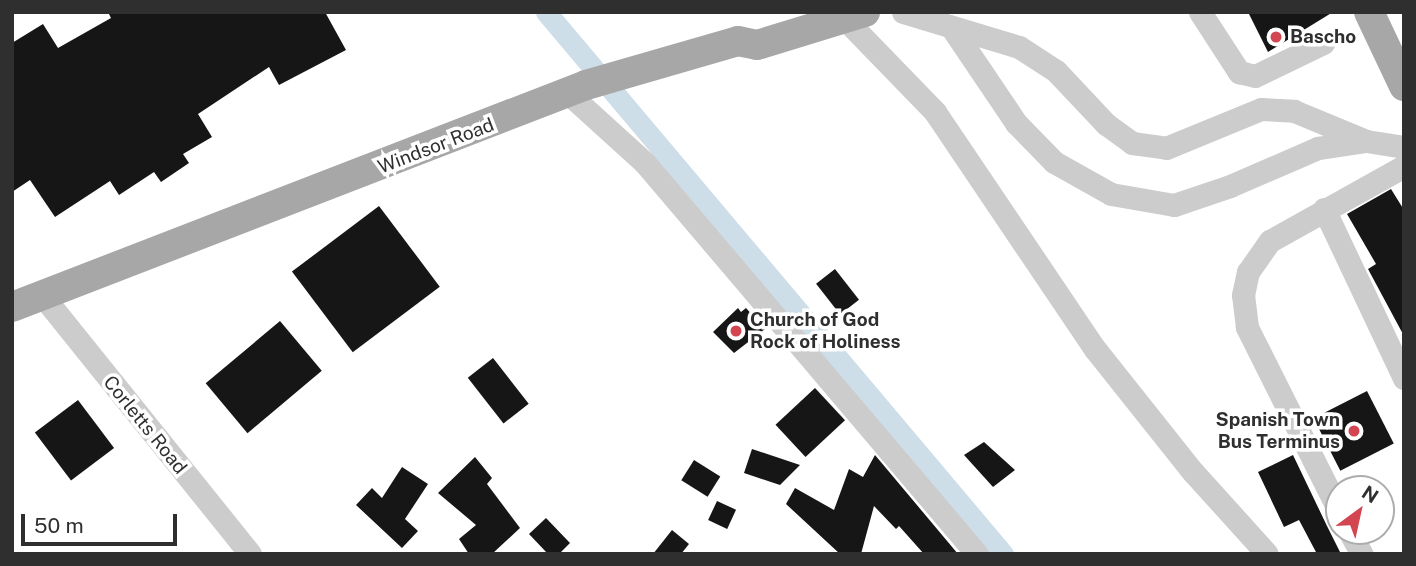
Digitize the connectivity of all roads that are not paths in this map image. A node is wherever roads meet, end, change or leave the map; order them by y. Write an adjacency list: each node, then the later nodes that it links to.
1 (902, 12): 5 (street)
2 (1200, 12): 6 (street)
3 (1369, 12): 7 (main road)
4 (855, 15): 8 (main road, Windsor Road); 19 (street)
5 (952, 28): 9 (street); 9 (street)
6 (1323, 43)
7 (1404, 86)
8 (578, 90): 13 (main road, Windsor Road); 18 (street)
9 (1366, 141): 10 (street)
10 (1404, 147)
11 (1404, 166): 12 (street)
12 (1324, 209): 15 (street); 16 (street)
13 (42, 295): 14 (main road, Windsor Road); 17 (street, Corletts Road)
14 (12, 307)
15 (1404, 378)
16 (1325, 483)
17 (250, 554)
18 (977, 554)
19 (1267, 554)

